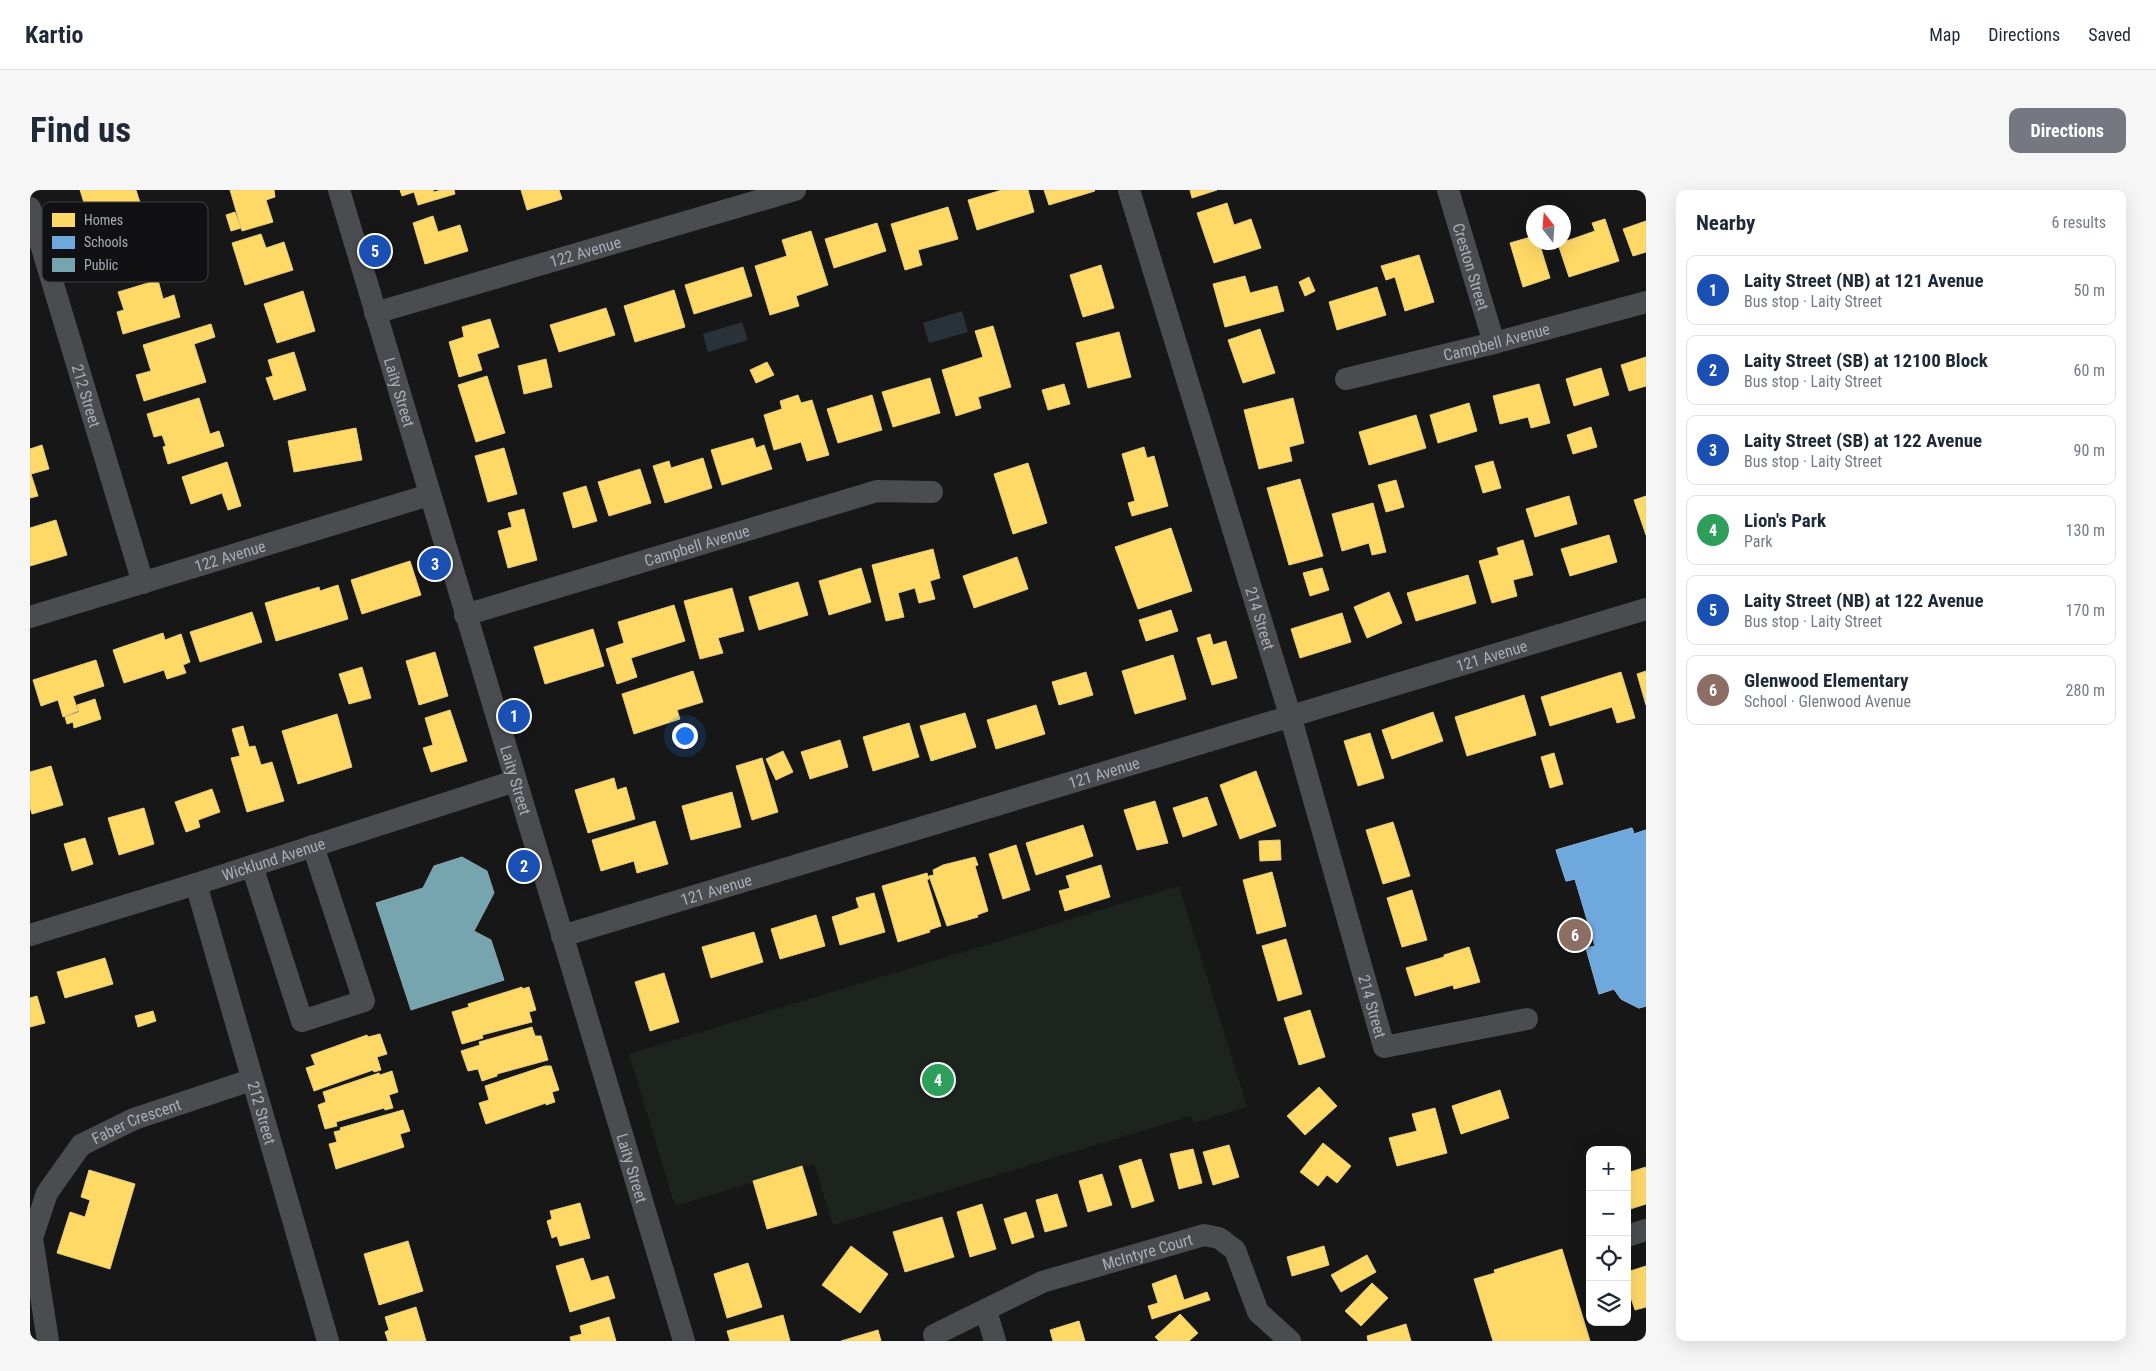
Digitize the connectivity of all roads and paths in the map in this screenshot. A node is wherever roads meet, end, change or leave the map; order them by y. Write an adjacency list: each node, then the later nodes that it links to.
1 (339, 190): 9 (street, Laity Street)
2 (795, 190): 9 (street, 122 Avenue)
3 (1129, 190): 18 (street, 214 Street)
4 (1448, 190): 10 (street, Creston Street)
5 (30, 208): 6 (street, 212 Street)
6 (42, 248)
7 (52, 282): 14 (street, 212 Street)
8 (1646, 302): 10 (street, Campbell Avenue)
9 (375, 313): 13 (street, Laity Street)
10 (1494, 343): 11 (street, Campbell Avenue)
11 (1346, 380)
12 (932, 492): 16 (street, Campbell Avenue)
13 (429, 495): 14 (street, 122 Avenue); 16 (street, Laity Street)
14 (143, 583): 17 (street, 122 Avenue)
15 (1646, 609): 18 (street, 121 Avenue)
16 (466, 615): 19 (street, Laity Street)
17 (30, 618)
18 (1290, 715): 24 (street, 121 Avenue); 25 (street, 214 Street)
19 (515, 781): 20 (street, Wicklund Avenue); 24 (street, Laity Street)
20 (313, 846): 21 (street, Wicklund Avenue); 21 (street)
21 (252, 866): 22 (street, Wicklund Avenue)
22 (196, 884): 23 (street, Wicklund Avenue); 26 (street, 212 Street)
23 (30, 935)
24 (562, 936): 33 (street, Laity Street)
25 (1527, 1019)
26 (251, 1080): 31 (street, Faber Crescent); 32 (street, 212 Street)
27 (1646, 1230): 28 (street)
28 (1631, 1235)
29 (986, 1311): 30 (street, McIntyre Court); 34 (street); 35 (street, McIntyre Court)
30 (934, 1335)
31 (48, 1341)
32 (328, 1341)
33 (684, 1341)
34 (995, 1341)
35 (1290, 1341)

